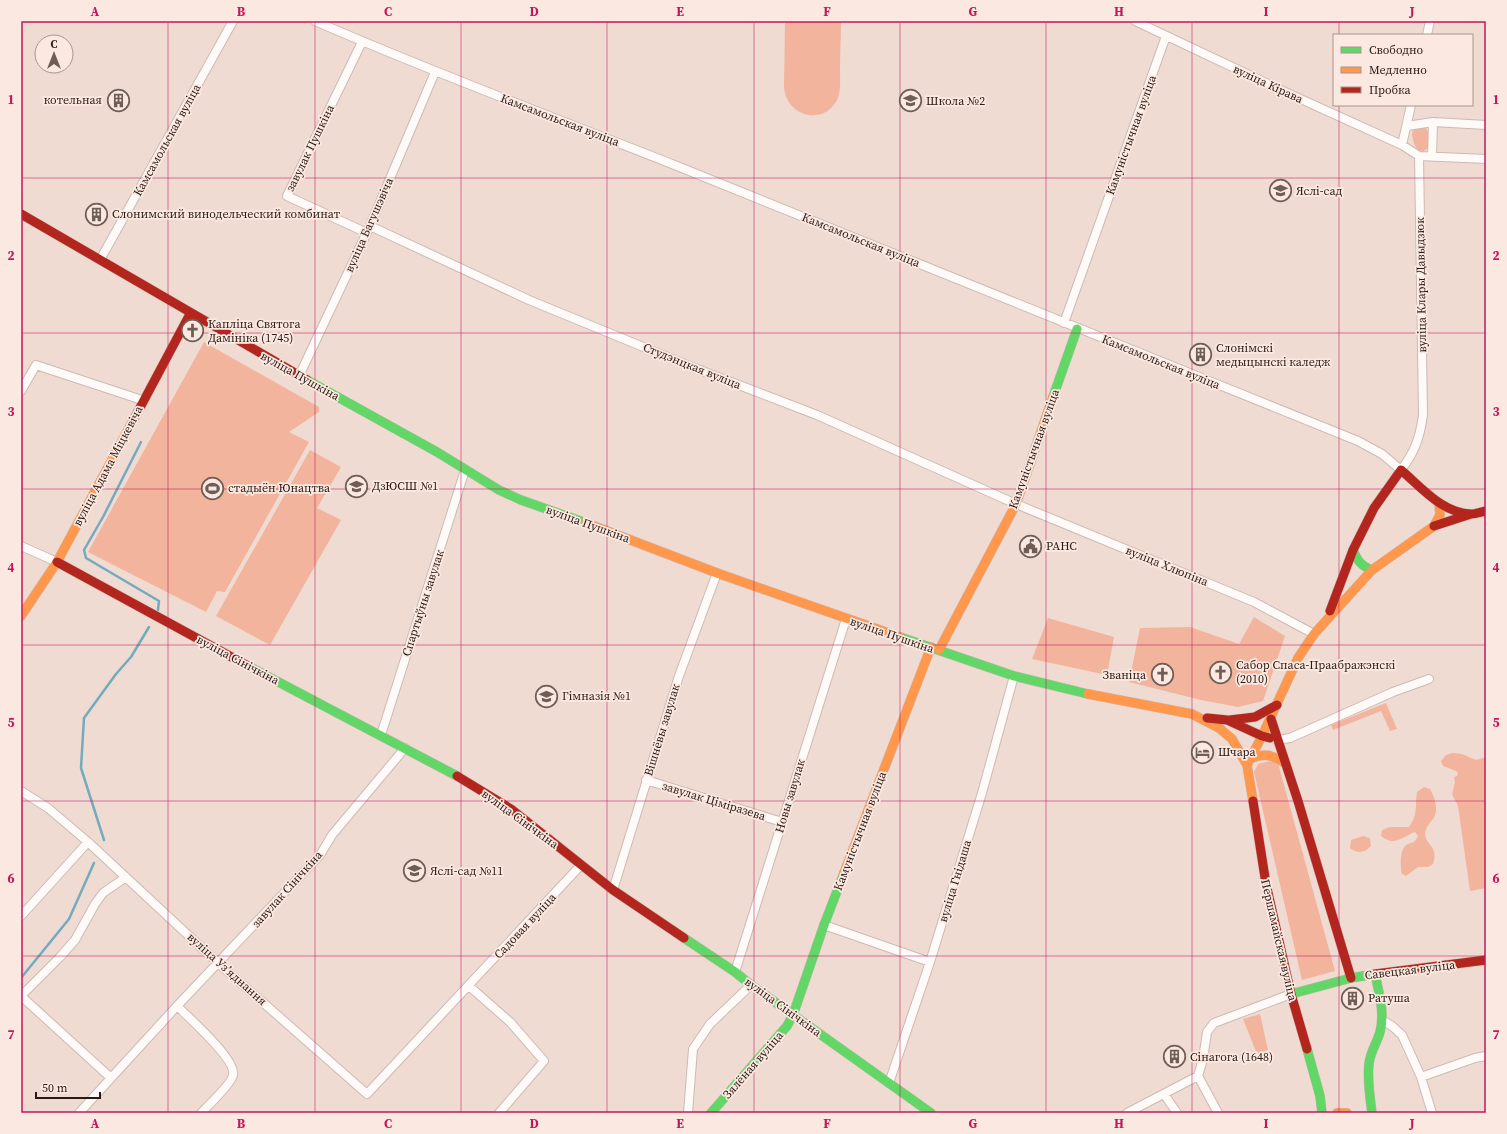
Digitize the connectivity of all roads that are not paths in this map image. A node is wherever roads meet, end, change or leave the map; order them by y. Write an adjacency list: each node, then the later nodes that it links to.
1 (234, 21): 19 (street, Камсамольская вуліца)
2 (315, 21): 7 (street, Камсамольская вуліца)
3 (1135, 21): 6 (street, вуліца Кірава)
4 (1430, 21): 5 (street)
5 (1427, 34)
6 (1166, 36): 13 (street, вуліца Кірава); 21 (street, Камуністычная вуліца)
7 (362, 42): 8 (street, Камсамольская вуліца); 18 (street, завулак Пушкіна)
8 (435, 72): 18 (street, вуліца Багушэвіча); 21 (street, Камсамольская вуліца)
9 (1411, 106): 12 (street)
10 (1433, 122): 11 (street); 12 (street); 15 (street)
11 (1486, 125)
12 (1407, 126): 13 (street)
13 (1402, 145): 14 (street)
14 (1420, 156): 15 (street); 27 (street, вуліца Клары Давыдзюк)
15 (1432, 157): 16 (street)
16 (1486, 159)
17 (21, 214): 19 (main road, вуліца Пушкіна)
18 (369, 230): 23 (street, вуліца Багушэвіча); 29 (street, Студэнцкая вуліца)
19 (100, 260): 20 (main road, вуліца Пушкіна)
20 (190, 314): 23 (main road, вуліца Пушкіна); 25 (main road, вуліца Адама Міцкевіча)
21 (1064, 323): 22 (street, Камсамольская вуліца)
22 (1077, 329): 27 (street, Камсамольская вуліца); 29 (main road, Камуністычная вуліца)
23 (299, 376): 26 (main road, вуліца Пушкіна)
24 (21, 391): 25 (street)
25 (142, 400): 35 (main road, вуліца Адама Міцкевіча)
26 (465, 470): 37 (main road, вуліца Пушкіна); 50 (street, Спартыўны завулак)
27 (1402, 470): 28 (main road); 34 (main road)
28 (1439, 503): 31 (main road); 32 (main road)
29 (1016, 504): 41 (street, вуліца Хлюпіна); 42 (main road, Камуністычная вуліца)
30 (1486, 511): 31 (main road)
31 (1471, 514): 32 (main road)
32 (1434, 526): 36 (main road)
33 (21, 546): 35 (street)
34 (1353, 550): 36 (main road); 39 (main road)
35 (57, 562): 38 (main road, вуліца Адама Міцкевіча); 50 (main road, вуліца Сінічкіна)
36 (1372, 570): 39 (main road)
37 (717, 572): 40 (main road, вуліца Пушкіна); 56 (street, Вішнёвы завулак)
38 (21, 616)
39 (1328, 617): 41 (main road)
40 (846, 619): 42 (main road, вуліца Пушкіна); 58 (street, Новы завулак)
41 (1314, 634): 45 (main road)
42 (935, 649): 43 (main road, вуліца Пушкіна); 64 (main road, Камуністычная вуліца)
43 (1014, 676): 46 (main road, вуліца Пушкіна); 66 (street, вуліца Гнідаша)
44 (1429, 679): 52 (street)
45 (1277, 705): 47 (main road); 48 (main road)
46 (1204, 718): 48 (main road, вуліца Пушкіна); 49 (main road, вуліца Пушкіна)
47 (1270, 719): 51 (main road); 52 (main road)
48 (1227, 720): 51 (main road, вуліца Пушкіна)
49 (1222, 729): 51 (main road); 54 (main road, вуліца Пушкіна)
50 (381, 735): 53 (main road, вуліца Сінічкіна)
51 (1262, 736): 52 (main road); 54 (main road)
52 (1276, 740): 55 (main road)
53 (405, 748): 60 (main road, вуліца Сінічкіна); 67 (street, завулак Сінічкіна)
54 (1249, 762): 55 (main road); 73 (main road, Першамайская вуліца)
55 (1286, 764): 70 (main road)
56 (646, 780): 58 (street, завулак Ціміразева); 62 (street, Вішнёвы завулак)
57 (21, 791): 59 (street, вуліца Узʼяднання)
58 (782, 822): 68 (street, Новы завулак)
59 (88, 842): 61 (street, вуліца Узʼяднання); 63 (street)
60 (581, 865): 62 (main road, вуліца Сінічкіна); 72 (street, Садовая вуліца)
61 (126, 877): 67 (street, вуліца Узʼяднання); 80 (street)
62 (613, 890): 68 (main road, вуліца Сінічкіна)
63 (21, 916)
64 (824, 925): 66 (street); 75 (main road, Камуністычная вуліца)
65 (1486, 960): 69 (main road, Савецкая вуліца)
66 (930, 962): 81 (street, вуліца Гнідаша)
67 (218, 964): 74 (street, завулак Сінічкіна); 82 (street, вуліца Узʼяднання)
68 (736, 972): 71 (main road, вуліца Сінічкіна)
69 (1375, 974): 70 (main road, Савецкая вуліца); 76 (main road)
70 (1350, 978): 73 (main road, Савецкая вуліца)
71 (751, 985): 75 (main road, вуліца Сінічкіна); 87 (street)
72 (469, 986): 82 (street, Садовая вуліца); 86 (street)
73 (1291, 994): 78 (street, Савецкая вуліца); 93 (main road, Першамайская вуліца)
74 (177, 1006): 80 (street, завулак Сінічкіна); 85 (street)
75 (793, 1015): 81 (main road, вуліца Сінічкіна); 88 (main road, Зялёная вуліца)
76 (1382, 1020): 79 (street); 96 (main road)
77 (1486, 1056): 79 (street)
78 (1198, 1076): 83 (street); 92 (street)
79 (1421, 1077): 97 (street)
80 (111, 1078): 84 (street, завулак Сінічкіна)
81 (889, 1083): 89 (main road, вуліца Сінічкіна)
82 (367, 1094)
83 (1164, 1094): 90 (street); 91 (street)
84 (79, 1113)
85 (201, 1113)
86 (499, 1113)
87 (688, 1113)
88 (711, 1113)
89 (931, 1113)
90 (1126, 1113)
91 (1177, 1113)
92 (1218, 1113)
93 (1322, 1113)
94 (1337, 1113): 95 (main road)
95 (1347, 1113)
96 (1372, 1113)
97 (1432, 1113)

